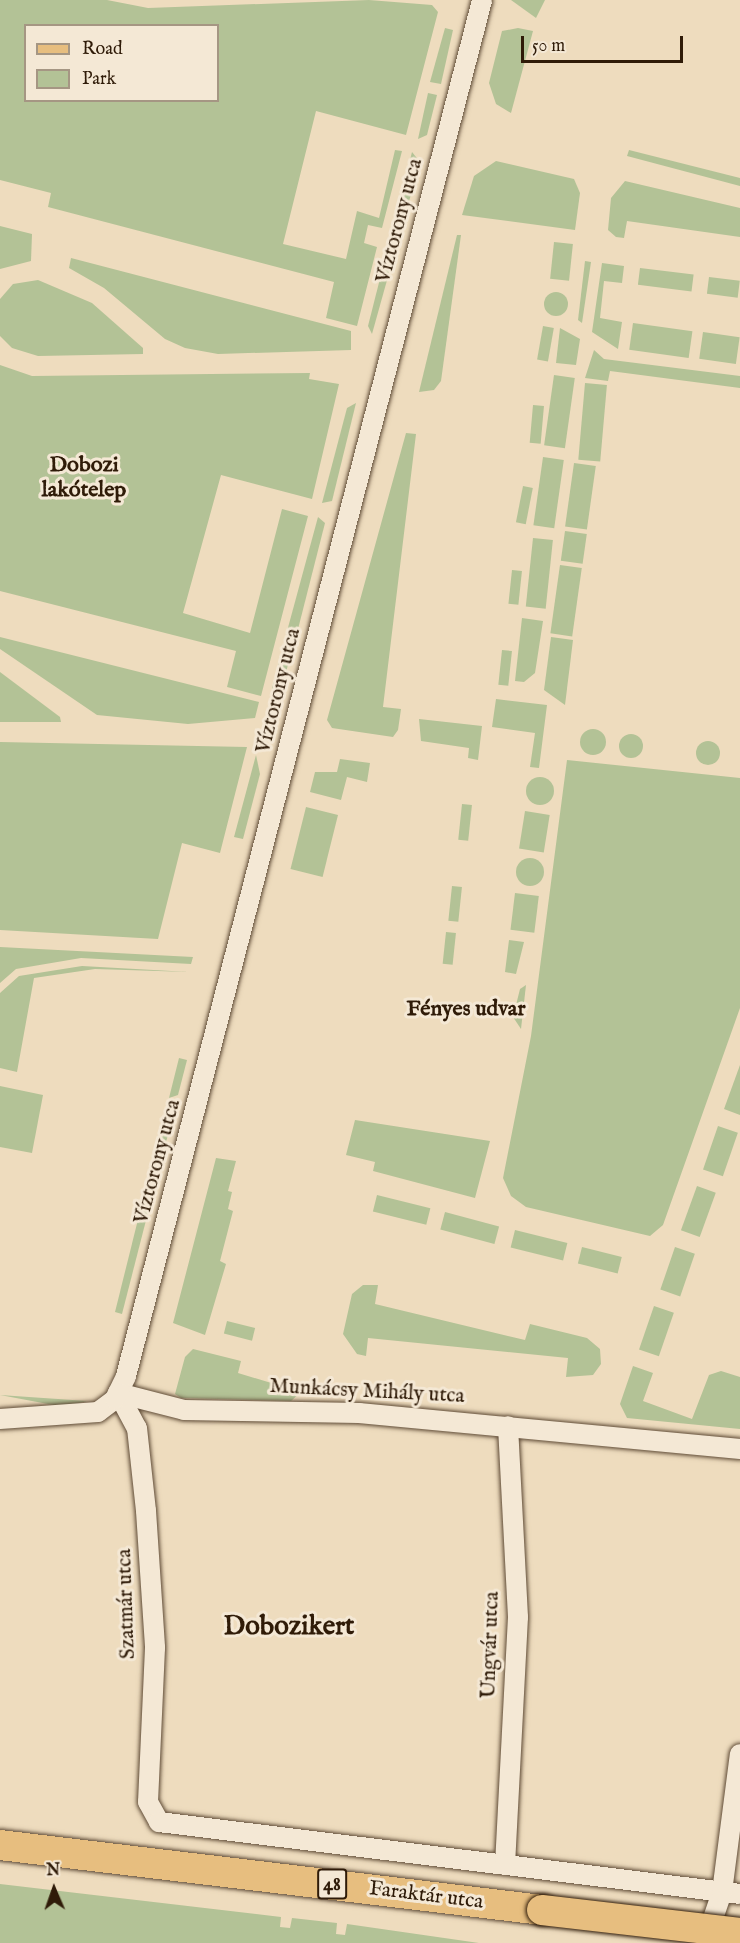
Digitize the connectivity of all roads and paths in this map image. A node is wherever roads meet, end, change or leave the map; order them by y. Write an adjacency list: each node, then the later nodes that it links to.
1 (482, 0): 2 (street, Víztorony utca)
2 (118, 1393): 3 (street); 4 (street, Munkácsy Mihály utca); 7 (street, Szatmár utca)
3 (0, 1419)
4 (508, 1426): 5 (street, Munkácsy Mihály utca); 9 (street, Ungvár utca)
5 (740, 1449)
6 (740, 1754): 10 (street)
7 (153, 1817): 9 (street, Faraktár utca)
8 (0, 1845): 11 (main road, Faraktár utca / 48, bridge)
9 (505, 1865): 10 (street, Faraktár utca)
10 (731, 1893): 12 (street)
11 (740, 1933)
12 (705, 1943)

